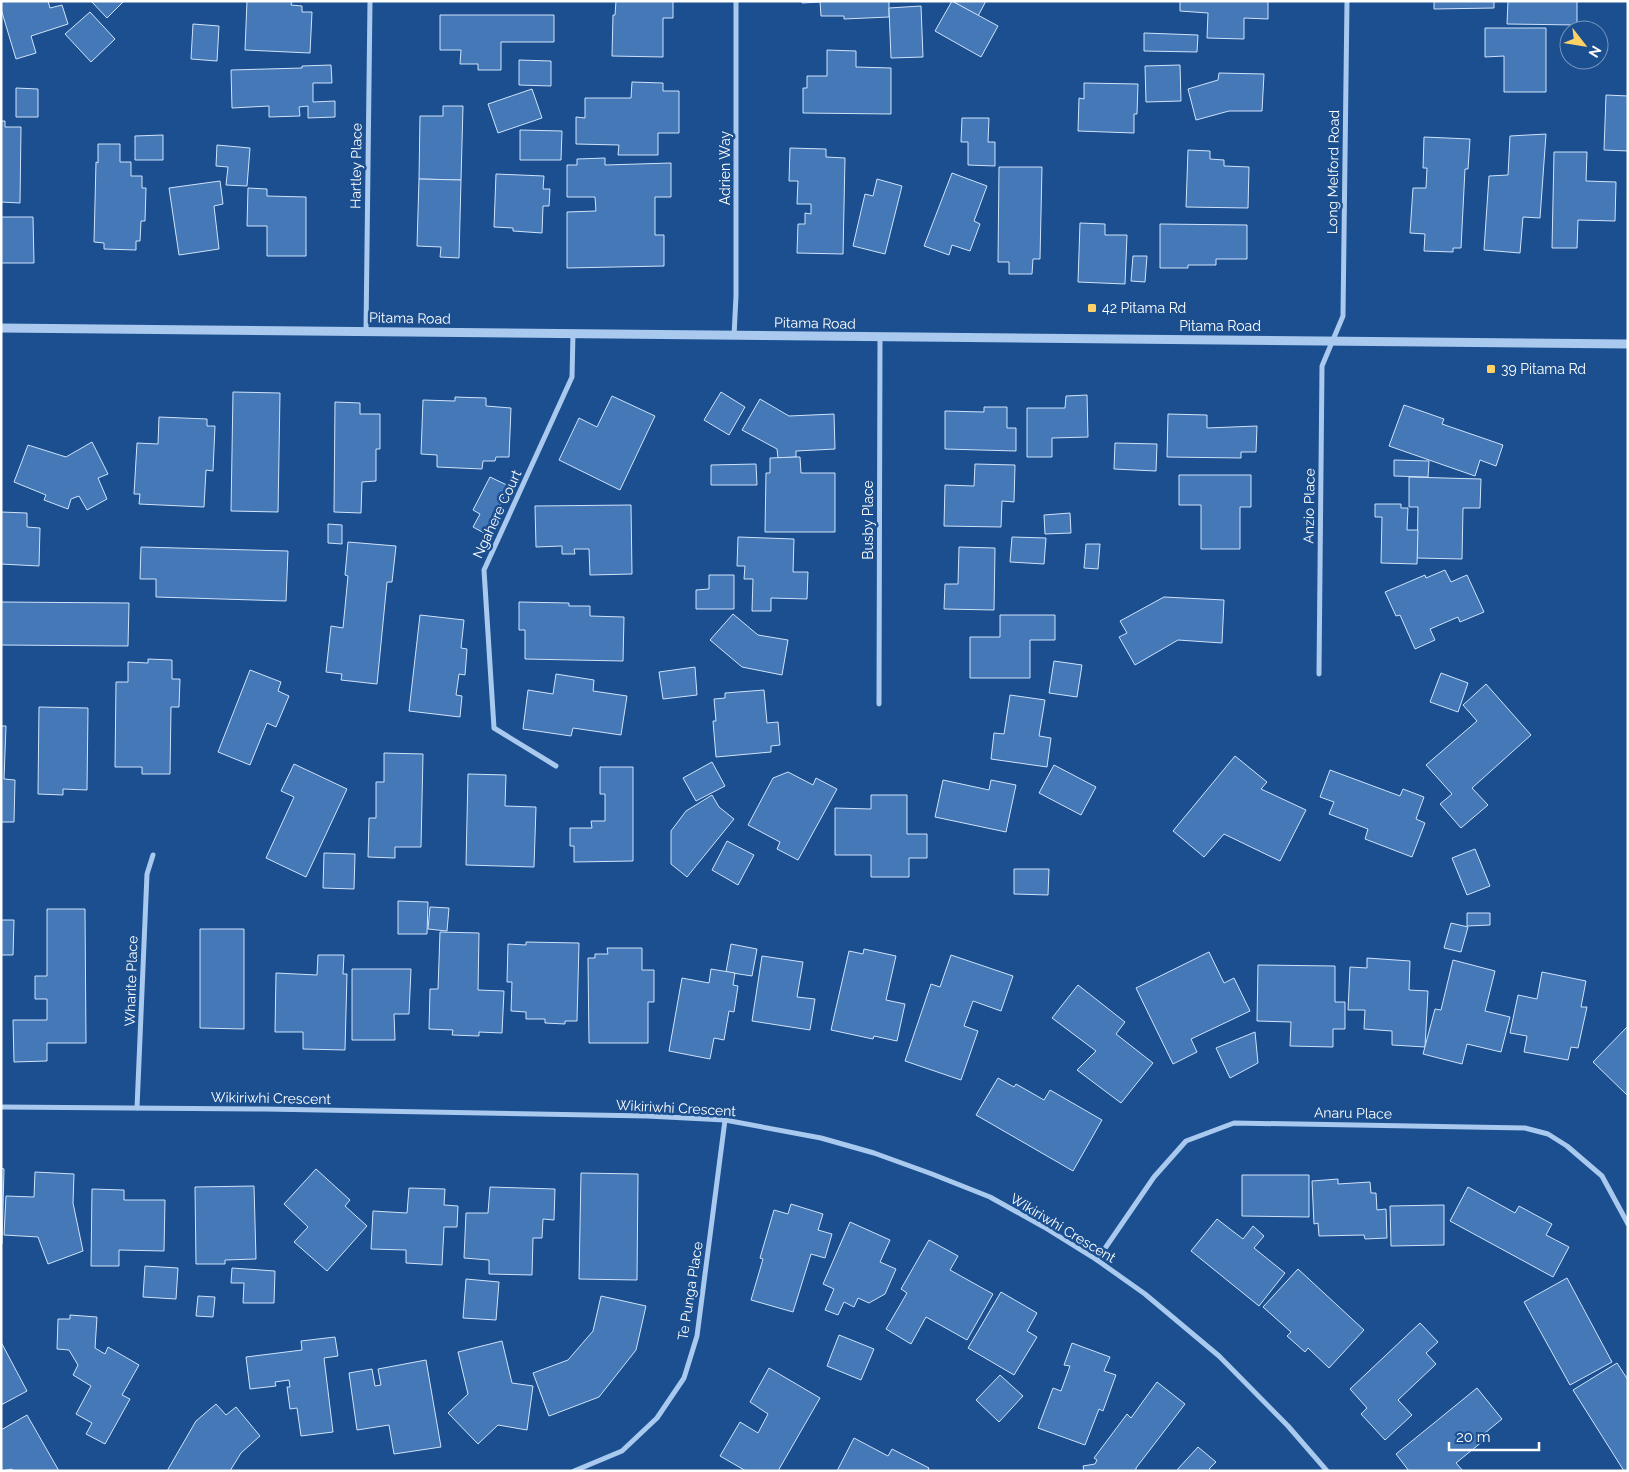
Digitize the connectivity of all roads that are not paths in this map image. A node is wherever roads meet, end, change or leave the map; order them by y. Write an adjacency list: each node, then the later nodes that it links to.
1 (370, 1): 5 (street, Hartley Place)
2 (736, 1): 7 (street, Adrien Way)
3 (1347, 1): 9 (street, Long Melford Road)
4 (1, 328): 5 (street, Pitama Road)
5 (366, 331): 6 (street, Pitama Road)
6 (573, 334): 7 (street, Pitama Road); 13 (street, Ngahere Court)
7 (734, 336): 8 (street, Pitama Road)
8 (880, 337): 9 (street, Pitama Road); 12 (street, Busby Place)
9 (1333, 340): 10 (street, Pitama Road); 11 (street, Anzio Place)
10 (1628, 344)
11 (1319, 674)
12 (879, 704)
13 (556, 766)
14 (153, 855): 16 (street, Wharite Place)
15 (1, 1107): 16 (street, Wikiriwhi Crescent)
16 (137, 1108): 17 (street, Wikiriwhi Crescent)
17 (725, 1120): 19 (street, Wikiriwhi Crescent); 20 (street, Te Punga Place)
18 (1628, 1224): 19 (street, Anaru Place)
19 (1097, 1260): 21 (street, Wikiriwhi Crescent)
20 (574, 1471)
21 (1327, 1471)

